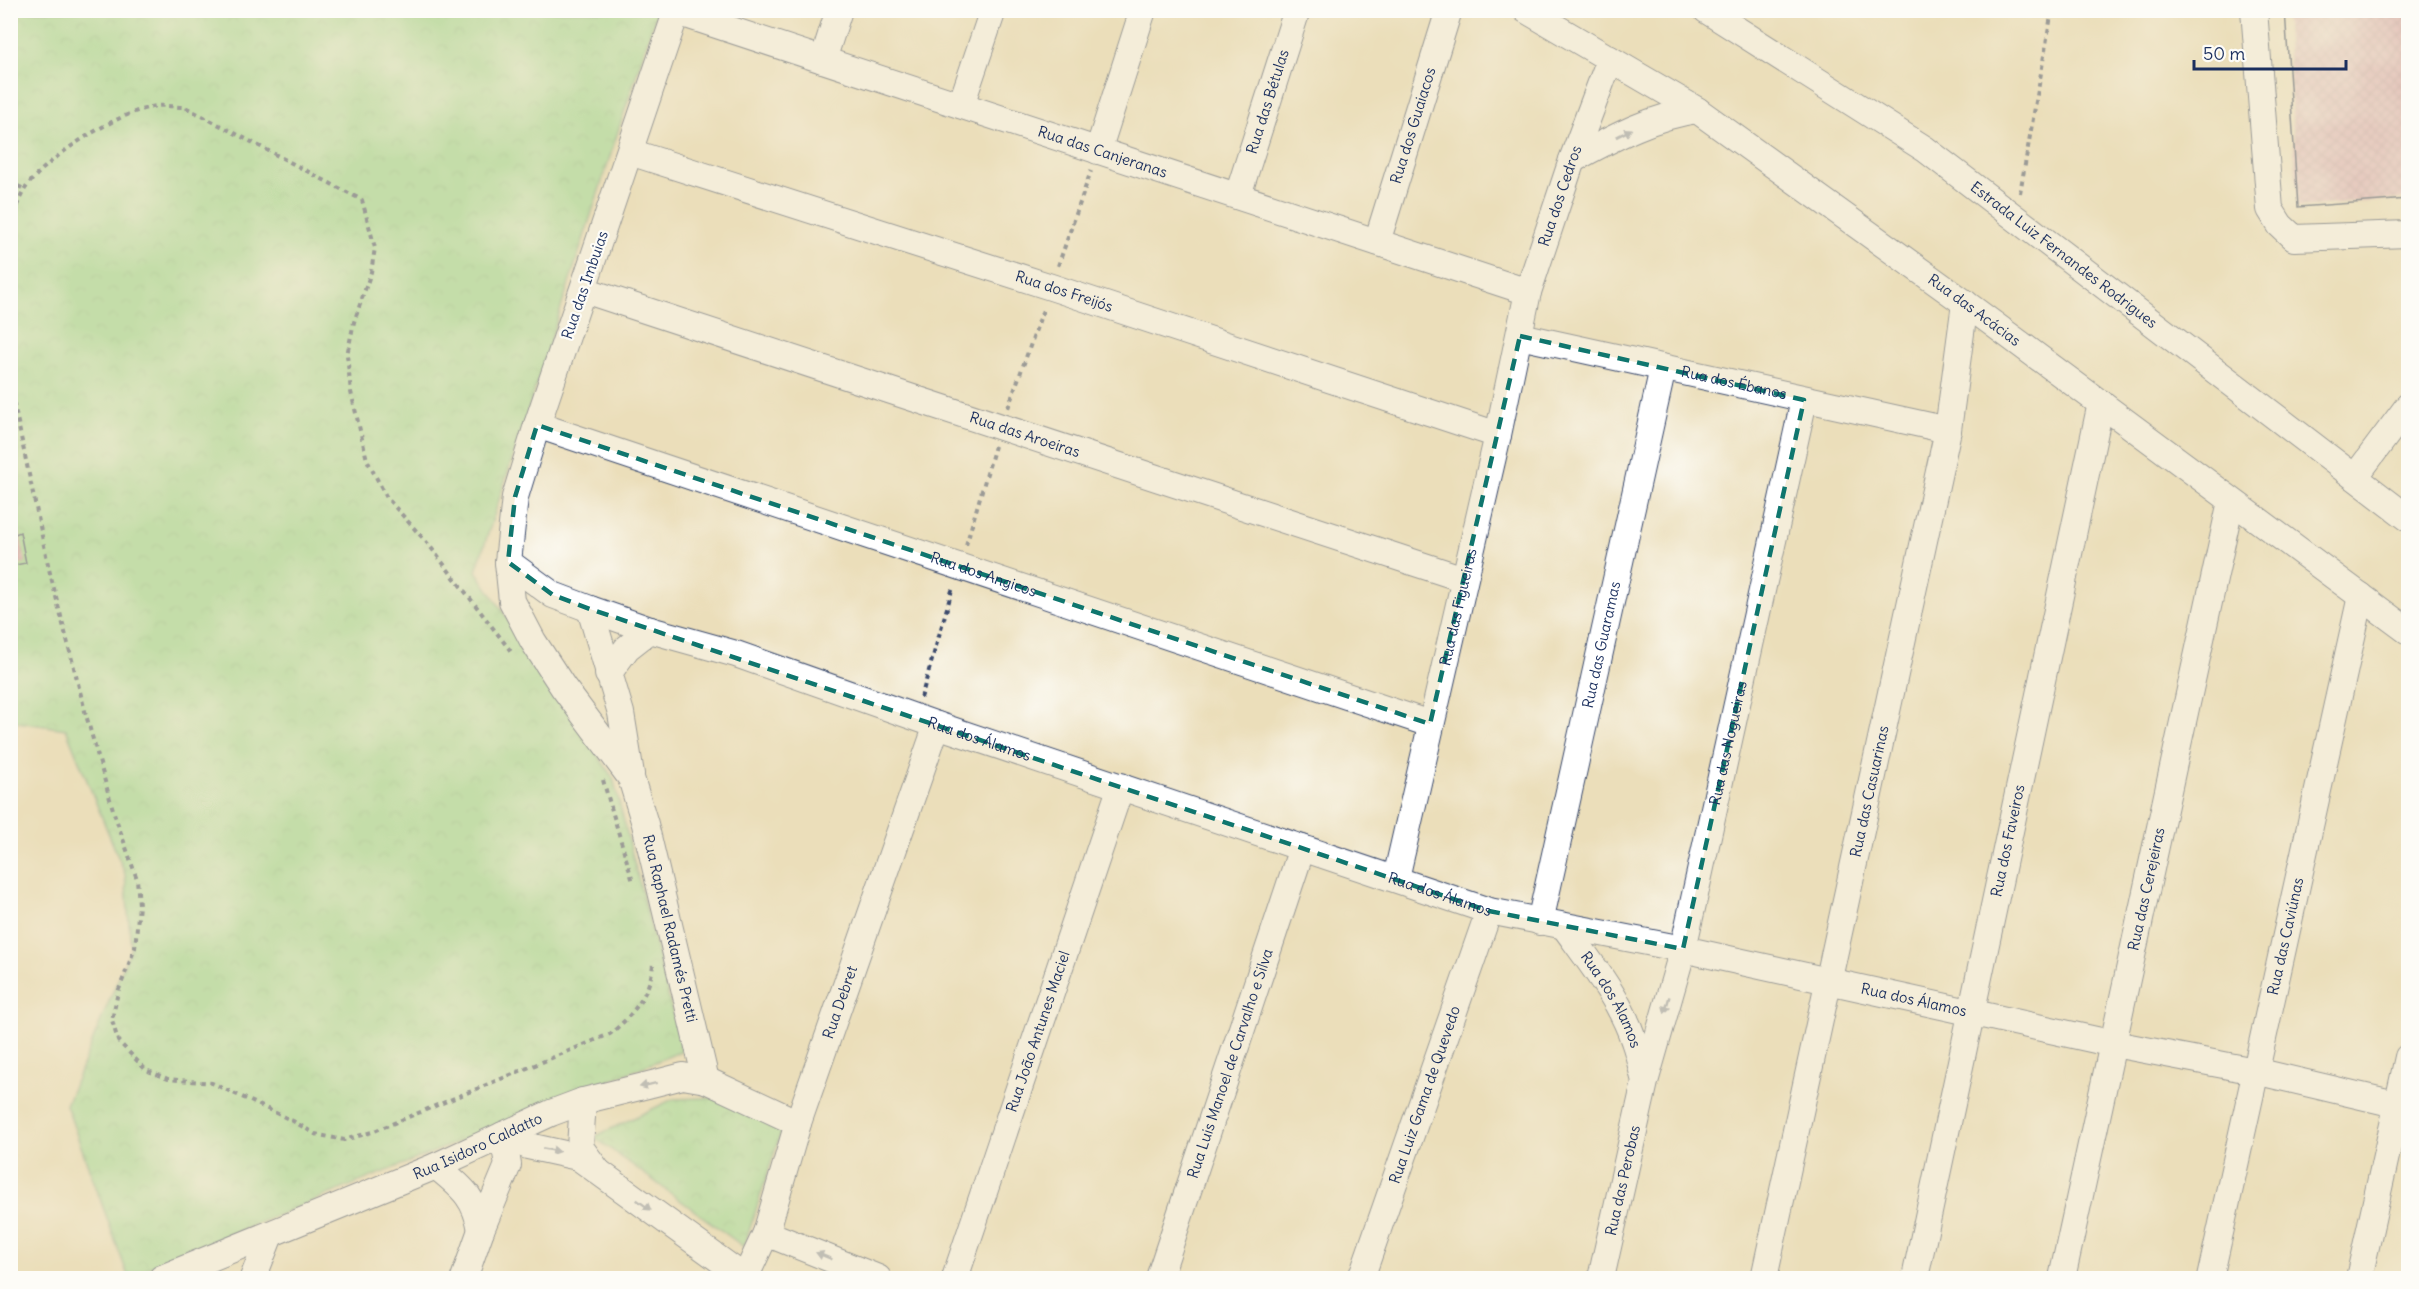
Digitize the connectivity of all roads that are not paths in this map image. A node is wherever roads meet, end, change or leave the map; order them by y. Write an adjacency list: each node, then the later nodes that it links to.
1 (839, 10): 11 (street)
2 (993, 10): 12 (street)
3 (1143, 10): 14 (street)
4 (1297, 10): 17 (street, Rua das Bétulas)
5 (1449, 10): 19 (street, Rua dos Guaiacos)
6 (1526, 10): 10 (street, Rua das Acácias)
7 (1706, 10): 31 (street, Estrada Luiz Fernandes Rodrigues)
8 (2254, 10): 18 (street)
9 (677, 11): 11 (street, Rua das Canjeranas); 15 (street, Rua das Imbuias)
10 (1610, 59): 13 (street, Rua das Acácias); 16 (street, Rua dos Cedros)
11 (823, 60): 12 (street, Rua das Canjeranas)
12 (961, 105): 14 (street, Rua das Canjeranas)
13 (1697, 110): 16 (street, one-way to 13); 22 (street, Rua das Acácias)
14 (1098, 151): 17 (street, Rua das Canjeranas)
15 (630, 152): 20 (street, Rua das Imbuias); 30 (street, Rua dos Freijós)
16 (1572, 160): 21 (street, Rua dos Cedros)
17 (1238, 195): 19 (street, Rua das Canjeranas)
18 (2409, 234)
19 (1377, 242): 21 (street, Rua das Canjeranas)
20 (584, 291): 28 (street, Rua das Imbuias); 35 (street, Rua das Aroeiras)
21 (1528, 292): 23 (street, Rua dos Cedros)
22 (1965, 303): 26 (street, Rua das Acácias); 29 (street, Rua das Casuarinas)
23 (1520, 336): 24 (street, Rua dos Ébanos); 30 (street, Rua das Figueiras)
24 (1663, 368): 25 (street, Rua dos Ébanos); 48 (street, Rua das Guaramas)
25 (1804, 400): 29 (street, Rua dos Ébanos); 49 (street, Rua das Nogueiras)
26 (2101, 403): 32 (street, Rua das Acácias); 51 (street, Rua dos Faveiros)
27 (2409, 406): 31 (street)
28 (537, 425): 34 (street, Rua das Imbuias); 41 (street, Rua dos Angicos)
29 (1948, 430): 50 (street, Rua das Casuarinas)
30 (1498, 435): 35 (street, Rua das Figueiras)
31 (2355, 477): 33 (street, Estrada Luiz Fernandes Rodrigues)
32 (2231, 501): 36 (street, Rua das Acácias); 52 (street, Rua das Cerejeiras)
33 (2409, 518)
34 (508, 562): 37 (street, Rua dos Álamos); 43 (street, Rua Raphael Radamés Pretti)
35 (1464, 579): 41 (street, Rua das Figueiras)
36 (2361, 596): 39 (street, Rua das Acácias); 54 (street, Rua das Caviúnas)
37 (590, 609): 38 (street, Rua dos Álamos); 40 (street, Rua Raphael Radamés Pretti)
38 (650, 630): 40 (street); 42 (street, Rua dos Álamos)
39 (2409, 631)
40 (608, 674): 43 (street, Rua Raphael Radamés Pretti)
41 (1430, 724): 46 (street, Rua das Figueiras)
42 (938, 725): 44 (street, Rua dos Álamos); 59 (street, Rua Debret)
43 (631, 778): 55 (street, Rua Raphael Radamés Pretti)
44 (1121, 786): 45 (street, Rua dos Álamos); 71 (street, Rua João Antunes Maciel)
45 (1302, 848): 46 (street, Rua dos Álamos); 72 (street, Rua Luis Manoel de Carvalho e Silva)
46 (1396, 878): 47 (street, Rua dos Álamos)
47 (1489, 911): 48 (street, Rua dos Álamos); 73 (street, Rua Luiz Gama de Quevedo)
48 (1552, 924): 49 (street, Rua dos Álamos); 56 (street, Rua dos Alamos)
49 (1683, 949): 50 (street, Rua dos Álamos); 56 (street, Rua das Nogueiras, one-way to 56)
50 (1828, 981): 51 (street, Rua dos Álamos); 75 (street, Rua das Casuarinas)
51 (1971, 1011): 52 (street, Rua dos Álamos); 76 (street, Rua dos Faveiros)
52 (2114, 1044): 54 (street, Rua dos Álamos); 77 (street, Rua das Cerejeiras)
53 (2409, 1057): 58 (street)
54 (2255, 1071): 58 (street, Rua dos Álamos); 78 (street, Rua das Caviúnas)
55 (705, 1080): 57 (street, Rua Isidoro Caldatto, one-way to 57); 59 (street, Rua Isidoro Caldatto)
56 (1645, 1082): 74 (street, Rua das Perobas)
57 (583, 1101): 60 (street, Rua Isidoro Caldatto); 62 (street)
58 (2403, 1106): 79 (street)
59 (798, 1123): 64 (street, Rua Debret)
60 (503, 1135): 61 (street, Rua Isidoro Caldatto); 62 (street, one-way to 62); 63 (street)
61 (436, 1166): 63 (street); 65 (street, Rua Isidoro Caldatto)
62 (597, 1170): 69 (street, one-way to 69)
63 (481, 1230): 68 (street)
64 (766, 1233): 69 (street, Rua Debret); 70 (street, one-way to 64)
65 (270, 1235): 66 (street, Rua Isidoro Caldatto); 67 (street)
66 (162, 1278)
67 (253, 1278)
68 (464, 1278)
69 (745, 1278)
70 (878, 1278)
71 (955, 1278)
72 (1159, 1278)
73 (1361, 1278)
74 (1601, 1278)
75 (1764, 1278)
76 (1915, 1278)
77 (2062, 1278)
78 (2210, 1278)
79 (2360, 1278)

